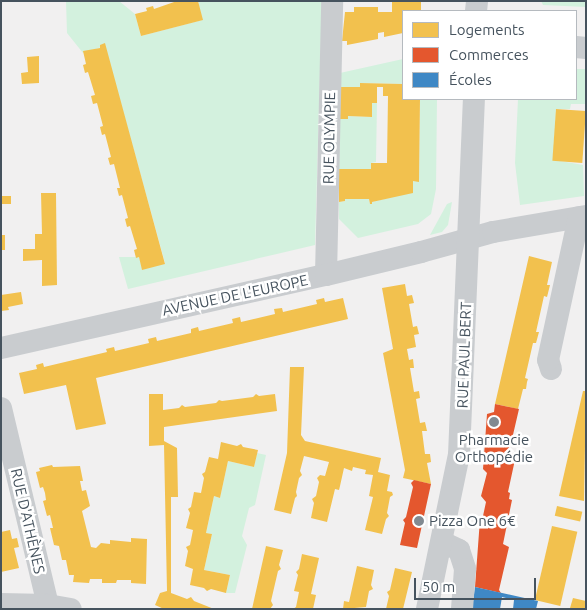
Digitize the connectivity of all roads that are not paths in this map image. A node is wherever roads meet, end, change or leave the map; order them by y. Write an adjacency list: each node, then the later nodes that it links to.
1 (332, 1): 5 (street, RUE OLYMPIE)
2 (474, 100): 4 (street, RUE PAUL BERT)
3 (582, 217): 4 (street, AVENUE DE L'EUROPE); 6 (street)
4 (469, 239): 5 (street, AVENUE DE L'EUROPE); 10 (street, RUE PAUL BERT)
5 (326, 275): 7 (street, AVENUE DE L'EUROPE)
6 (576, 277): 8 (street)
7 (1, 348)
8 (551, 369)
9 (1, 408): 12 (street, RUE D'ATHÈNES)
10 (442, 542): 13 (street, RUE PAUL BERT); 14 (street)
11 (1, 604): 12 (street)
12 (61, 608)
13 (427, 609)
14 (462, 609)

